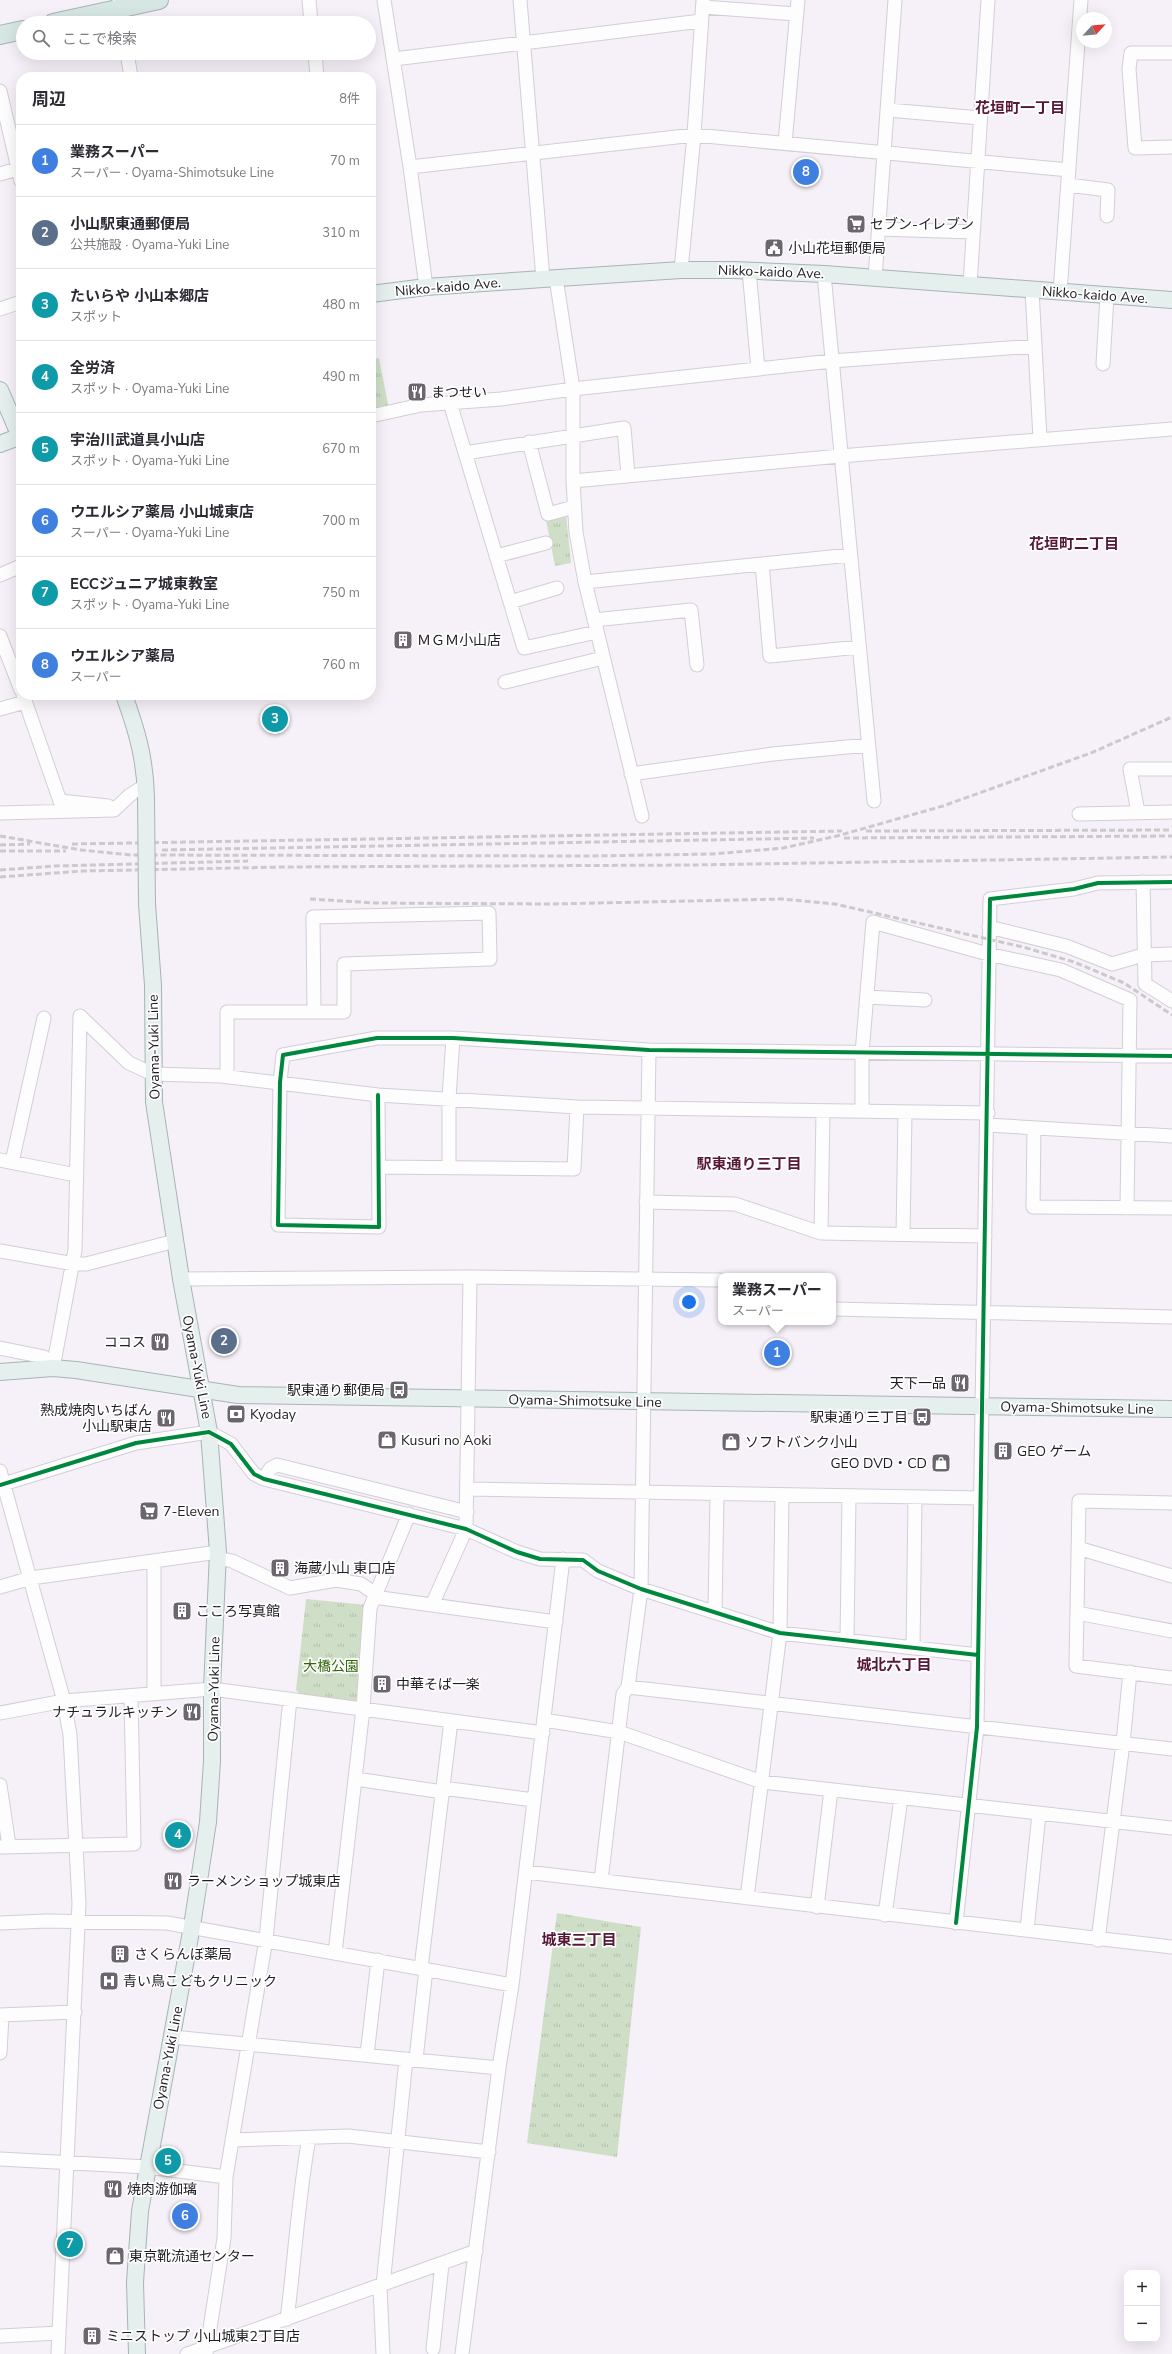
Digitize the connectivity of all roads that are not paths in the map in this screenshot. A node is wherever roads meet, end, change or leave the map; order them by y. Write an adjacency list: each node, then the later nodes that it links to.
1 (159, 0): 10 (highway)
2 (309, 0): 13 (street)
3 (384, 0): 19 (street)
4 (520, 0): 17 (street)
5 (798, 0): 11 (street)
6 (895, 0): 25 (street)
7 (988, 0): 26 (street)
8 (1082, 0): 35 (street)
9 (703, 4): 11 (street); 14 (street)
10 (121, 10): 12 (highway)
11 (796, 14): 28 (street)
12 (90, 16)
13 (311, 16)
14 (701, 21): 17 (street); 27 (street)
15 (16, 31): 16 (highway)
16 (0, 34)
17 (524, 43): 19 (street); 30 (street)
18 (1172, 53): 29 (street)
19 (394, 59): 34 (street)
20 (128, 60): 22 (street)
21 (316, 60): 23 (street)
22 (130, 72)
23 (317, 72)
24 (0, 91): 32 (street)
25 (888, 110): 26 (street); 31 (street)
26 (980, 118): 33 (street)
27 (694, 135): 28 (street); 30 (street); 42 (street)
28 (785, 143): 31 (street)
29 (1172, 148)
30 (532, 152): 34 (street); 45 (street)
31 (886, 154): 33 (street); 40 (street)
32 (16, 156)
33 (977, 162): 35 (street); 41 (street)
34 (410, 167): 48 (street)
35 (1069, 170): 38 (street)
36 (16, 172): 37 (street)
37 (0, 174)
38 (1068, 185): 39 (street); 50 (street)
39 (1107, 216)
40 (879, 228): 41 (street); 46 (street)
41 (973, 232): 47 (street)
42 (681, 270): 43 (main road, Nikko-kaido Ave.); 45 (main road, Nikko-kaido Ave.)
43 (749, 270): 44 (main road, Nikko-kaido Ave.); 59 (street)
44 (824, 274): 46 (main road, Nikko-kaido Ave.); 57 (street)
45 (550, 278): 48 (main road, Nikko-kaido Ave.); 60 (street)
46 (875, 278): 47 (main road, Nikko-kaido Ave.)
47 (970, 285): 49 (main road, Nikko-kaido Ave.)
48 (426, 288): 51 (main road, Nikko-kaido Ave.)
49 (1032, 290): 50 (main road, Nikko-kaido Ave.); 56 (street)
50 (1060, 292): 52 (main road, Nikko-kaido Ave.)
51 (376, 293)
52 (1107, 296): 53 (main road, Nikko-kaido Ave.); 58 (street)
53 (1172, 300)
54 (16, 304): 55 (street)
55 (0, 309)
56 (1035, 346): 57 (street); 68 (street)
57 (832, 361): 59 (street); 72 (street)
58 (1103, 364)
59 (758, 369): 60 (street)
60 (573, 389): 62 (street); 66 (street)
61 (0, 390): 64 (main road)
62 (450, 403): 63 (street); 71 (street)
63 (376, 415)
64 (16, 426)
65 (1172, 429): 68 (street)
66 (573, 435): 69 (street); 73 (street); 74 (street)
67 (16, 439): 70 (main road)
68 (1040, 439): 72 (street)
69 (529, 442): 71 (street); 75 (street)
70 (0, 444)
71 (465, 453): 78 (street)
72 (840, 456): 73 (street); 77 (street)
73 (628, 476): 74 (street)
74 (573, 481): 75 (street)
75 (574, 507): 82 (street)
76 (546, 543): 78 (street)
77 (850, 555): 79 (street); 87 (street)
78 (496, 556): 84 (street)
79 (762, 564): 82 (street); 87 (street)
80 (16, 568): 81 (street)
81 (0, 575)
82 (585, 582): 85 (street)
83 (557, 588): 84 (street)
84 (510, 602): 85 (street)
85 (596, 626): 88 (street); 89 (street)
86 (0, 636): 90 (street)
87 (859, 647): 96 (street)
88 (603, 658): 91 (street); 98 (street)
89 (697, 665)
90 (16, 678)
91 (505, 682)
92 (16, 700): 95 (street)
93 (24, 700): 101 (street)
94 (126, 700): 99 (main road)
95 (0, 709)
96 (868, 745): 98 (street); 100 (street)
97 (1172, 769): 102 (street)
98 (631, 774): 106 (street)
99 (146, 791): 101 (street); 124 (main road, Oyama-Yuki Line, bridge)
100 (874, 800)
101 (114, 810): 104 (street)
102 (1138, 812): 103 (street); 105 (street)
103 (1172, 812)
104 (0, 813)
105 (1079, 814)
106 (642, 816)
107 (1143, 882): 108 (street); 109 (street); 112 (street)
108 (1172, 882)
109 (989, 927): 110 (street); 112 (street)
110 (988, 954): 113 (street); 121 (street); 123 (street)
111 (1172, 954): 112 (street)
112 (1143, 955): 115 (street)
113 (867, 997): 114 (street); 120 (street)
114 (924, 1000)
115 (1172, 1001)
116 (314, 1012): 116 (street); 125 (street)
117 (44, 1018): 138 (street)
118 (453, 1038): 119 (street); 126 (street); 128 (street)
119 (649, 1050): 120 (street); 130 (street)
120 (862, 1052): 121 (street); 132 (street)
121 (987, 1055): 123 (street); 134 (street)
122 (1172, 1056): 123 (street)
123 (1129, 1057): 136 (street)
124 (153, 1074): 125 (street); 141 (street); 148 (main road, Oyama-Yuki Line)
125 (227, 1077): 126 (street)
126 (280, 1082): 127 (street); 139 (street)
127 (378, 1095): 128 (street); 139 (street)
128 (449, 1098): 129 (street); 140 (street)
129 (577, 1107): 130 (street); 140 (street)
130 (648, 1107): 131 (street); 142 (street)
131 (823, 1111): 132 (street); 145 (street)
132 (862, 1111): 133 (street)
133 (905, 1112): 134 (street); 146 (street)
134 (988, 1119): 135 (street); 147 (street)
135 (1034, 1128): 136 (street); 143 (street)
136 (1127, 1133): 137 (street); 143 (street)
137 (1172, 1136)
138 (6, 1161): 141 (street)
139 (379, 1167): 140 (street)
140 (449, 1168)
141 (76, 1175): 150 (street)
142 (646, 1202): 145 (street); 153 (street)
143 (1127, 1208): 144 (street)
144 (1172, 1208)
145 (821, 1233): 146 (street)
146 (903, 1234): 147 (street)
147 (985, 1236): 156 (street)
148 (175, 1241): 150 (street); 152 (main road, Oyama-Yuki Line)
149 (0, 1251): 150 (street)
150 (74, 1264): 159 (street)
151 (470, 1277): 152 (street); 153 (street); 162 (street)
152 (181, 1279): 161 (main road, Oyama-Yuki Line)
153 (646, 1280): 154 (street); 163 (street)
154 (718, 1280)
155 (836, 1309): 156 (street)
156 (983, 1314): 157 (street); 164 (street)
157 (1172, 1317)
158 (0, 1348): 159 (street)
159 (53, 1368): 160 (main road, Oyama-Shimotsuke Line); 161 (main road, Oyama-Shimotsuke Line)
160 (0, 1372)
161 (202, 1391): 162 (main road, Oyama-Shimotsuke Line); 166 (main road, Oyama-Yuki Line)
162 (468, 1399): 163 (main road, Oyama-Shimotsuke Line); 169 (street)
163 (644, 1401): 164 (main road, Oyama-Shimotsuke Line); 170 (street)
164 (981, 1407): 165 (main road, Oyama-Shimotsuke Line); 176 (street)
165 (1172, 1410)
166 (209, 1432): 167 (street); 168 (street); 182 (main road, Oyama-Yuki Line)
167 (264, 1479): 174 (street); 179 (street)
168 (1, 1480): 186 (street)
169 (467, 1490): 170 (street); 178 (street)
170 (643, 1493): 171 (street); 188 (street)
171 (717, 1494): 172 (street); 191 (street)
172 (782, 1496): 173 (street); 195 (street)
173 (849, 1496): 175 (street); 196 (street)
174 (407, 1497): 178 (street); 179 (street)
175 (915, 1498): 176 (street); 197 (street)
176 (981, 1498): 198 (street)
177 (1172, 1503): 181 (street)
178 (467, 1512): 180 (street)
179 (405, 1513): 180 (street); 189 (street)
180 (466, 1529): 183 (street); 190 (street)
181 (1078, 1548): 185 (street); 192 (street)
182 (217, 1555): 184 (street); 189 (street); 202 (main road, Oyama-Yuki Line)
183 (563, 1559): 188 (street); 193 (street)
184 (154, 1561): 186 (street); 203 (street)
185 (1172, 1576)
186 (31, 1578): 187 (street); 206 (street)
187 (0, 1587)
188 (641, 1589): 191 (street); 201 (street)
189 (375, 1593): 190 (street); 208 (street)
190 (432, 1605): 193 (street)
191 (715, 1612): 195 (street)
192 (1077, 1613): 194 (street); 199 (street)
193 (556, 1622): 211 (street)
194 (1172, 1631)
195 (780, 1633): 196 (street); 207 (street)
196 (847, 1640): 197 (street)
197 (913, 1648): 198 (street)
198 (978, 1655): 212 (street)
199 (1130, 1672): 200 (street); 214 (street)
200 (1172, 1678)
201 (628, 1687): 207 (street); 213 (street)
202 (212, 1689): 203 (street); 205 (street); 237 (main road, Oyama-Yuki Line)
203 (154, 1694): 204 (street)
204 (130, 1696): 206 (street); 227 (street)
205 (290, 1699): 208 (street); 239 (street)
206 (64, 1701): 209 (street); 227 (street)
207 (772, 1703): 212 (street); 217 (street)
208 (363, 1709): 210 (street); 216 (street)
209 (0, 1713)
210 (451, 1721): 211 (street); 219 (street)
211 (544, 1727): 213 (street); 222 (street)
212 (977, 1728): 214 (street); 223 (street)
213 (619, 1732): 217 (street); 230 (street)
214 (1123, 1743): 215 (street); 225 (street)
215 (1172, 1749)
216 (356, 1779): 219 (street); 242 (street)
217 (762, 1782): 220 (street); 231 (street)
218 (0, 1785): 228 (street)
219 (443, 1790): 222 (street); 244 (street)
220 (830, 1790): 221 (street); 232 (street)
221 (900, 1798): 223 (street); 233 (street)
222 (534, 1800): 229 (street)
223 (968, 1806): 224 (street); 235 (street)
224 (1039, 1814): 225 (street); 238 (street)
225 (1113, 1821): 226 (street); 240 (street)
226 (1172, 1828)
227 (76, 1845): 228 (street); 234 (street)
228 (5, 1846)
229 (526, 1872): 230 (street); 245 (street)
230 (601, 1881): 231 (street)
231 (747, 1898): 232 (street)
232 (817, 1907): 233 (street)
233 (885, 1915): 235 (street)
234 (77, 1922): 236 (street); 237 (street); 246 (street)
235 (956, 1923): 238 (street)
236 (0, 1924)
237 (192, 1926): 239 (street); 248 (main road, Oyama-Yuki Line)
238 (1027, 1930): 240 (street)
239 (266, 1939): 242 (street); 249 (street)
240 (1098, 1940): 241 (street)
241 (1172, 1947)
242 (335, 1953): 243 (street)
243 (378, 1960): 244 (street); 251 (street)
244 (424, 1968): 245 (street); 252 (street)
245 (512, 1985): 253 (street)
246 (75, 2012): 247 (street); 259 (street)
247 (1, 2015): 250 (street)
248 (172, 2037): 249 (street); 260 (main road, Oyama-Yuki Line)
249 (248, 2043): 251 (street); 255 (street)
250 (0, 2053)
251 (367, 2055): 252 (street)
252 (411, 2059): 253 (street); 256 (street)
253 (499, 2068): 257 (street)
254 (309, 2138): 255 (street); 256 (street); 265 (street)
255 (232, 2140): 261 (street)
256 (399, 2140): 257 (street); 264 (street)
257 (489, 2152): 262 (street)
258 (0, 2159): 259 (street)
259 (67, 2163): 260 (street); 266 (street)
260 (147, 2167): 261 (street); 271 (main road, Oyama-Yuki Line)
261 (226, 2177): 269 (street)
262 (476, 2251): 263 (street); 274 (street)
263 (442, 2264): 264 (street); 268 (street)
264 (381, 2286): 265 (street); 273 (street)
265 (287, 2319): 269 (street)
266 (59, 2333): 267 (street); 270 (street)
267 (0, 2336)
268 (433, 2349)
269 (206, 2351): 272 (street)
270 (58, 2354)
271 (137, 2354)
272 (187, 2354)
273 (383, 2354)
274 (462, 2354)

